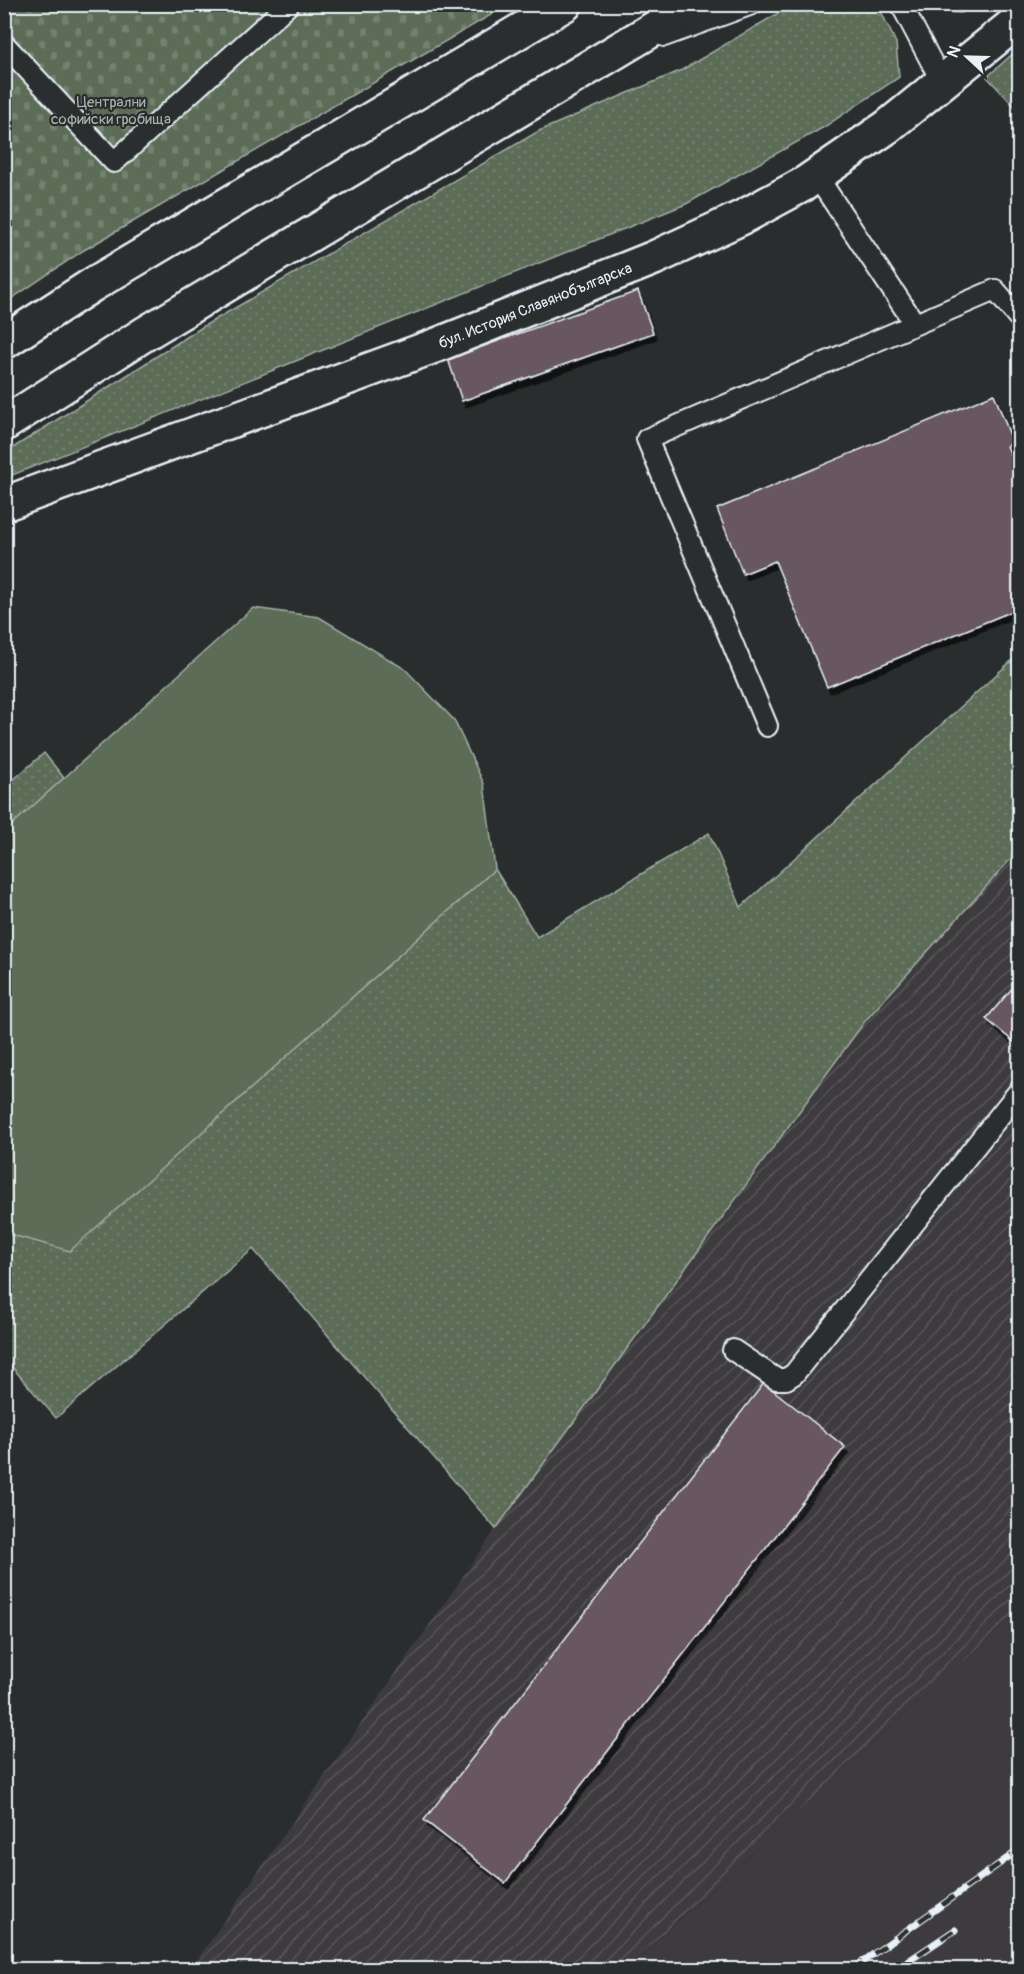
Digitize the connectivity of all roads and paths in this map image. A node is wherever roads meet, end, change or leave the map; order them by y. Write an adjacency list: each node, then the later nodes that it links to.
1 (289, 4): 7 (lane)
2 (565, 4): 13 (main road)
3 (695, 4): 8 (main road)
4 (752, 4): 8 (lane)
5 (901, 4): 9 (lane)
6 (1020, 19): 9 (main road, бул. История Славянобългарска)
7 (4, 45)
8 (602, 59): 14 (main road)
9 (943, 84): 10 (main road, бул. История Славянобългарска)
10 (816, 175): 12 (lane); 15 (main road, бул. История Славянобългарска)
11 (1020, 319): 12 (lane)
12 (915, 324): 16 (lane)
13 (4, 342)
14 (4, 423)
15 (4, 504)
16 (767, 726)
17 (1020, 1090): 18 (lane)
18 (733, 1350)

